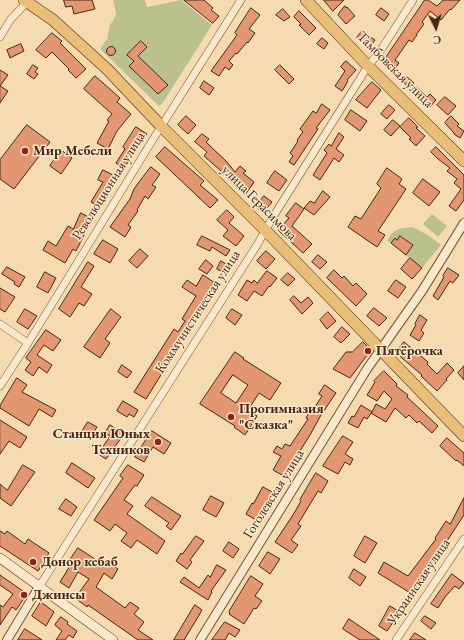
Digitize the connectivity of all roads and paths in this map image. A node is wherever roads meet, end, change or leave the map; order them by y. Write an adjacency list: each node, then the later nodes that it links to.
1 (241, 0): 7 (street, Революционная улица)
2 (306, 0): 6 (main road, Тамбовская улица)
3 (413, 0): 6 (street, Коммунистическая улица)
4 (27, 1): 5 (street); 7 (main road, улица Герасимова)
5 (0, 37)
6 (368, 66): 8 (main road, Тамбовская улица); 10 (street, Коммунистическая улица)
7 (162, 127): 10 (main road, улица Герасимова); 12 (street, Революционная улица)
8 (464, 161)
9 (464, 223): 13 (street, Гоголевская улица)
10 (265, 230): 13 (main road, улица Герасимова); 18 (street, Коммунистическая улица)
11 (0, 324): 12 (street)
12 (28, 343): 14 (street, Революционная улица)
13 (381, 351): 15 (main road, улица Герасимова); 21 (street, Гоголевская улица)
14 (0, 386)
15 (464, 436)
16 (464, 539): 22 (street, Украинская улица)
17 (0, 558): 18 (main road)
18 (39, 587): 19 (street, Коммунистическая улица); 20 (main road)
19 (7, 640)
20 (113, 640)
21 (200, 640)
22 (396, 640)

